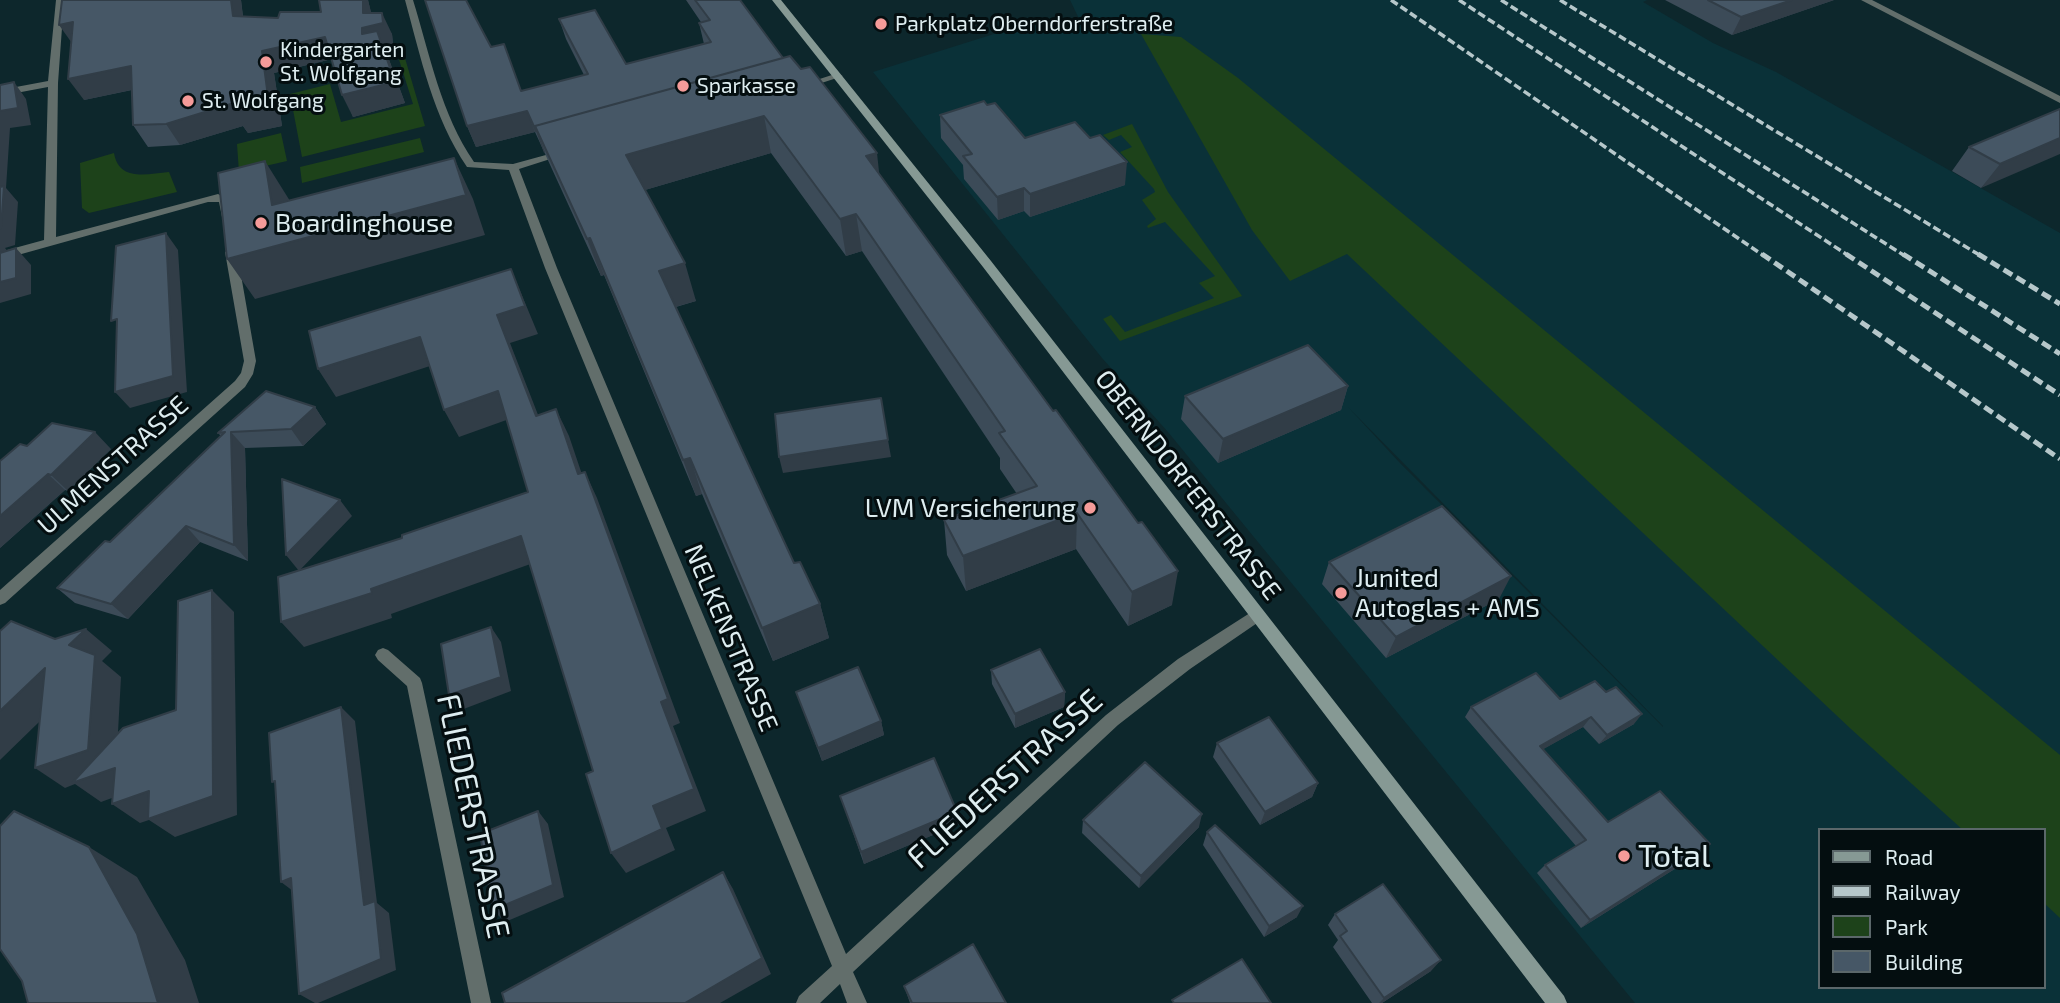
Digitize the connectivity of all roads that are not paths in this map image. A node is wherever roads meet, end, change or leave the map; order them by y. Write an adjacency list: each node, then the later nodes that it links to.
1 (60, 0): 6 (street)
2 (409, 0): 11 (street)
3 (776, 0): 5 (main road, OBERNDORFERSTRASSE)
4 (1865, 0): 9 (street)
5 (838, 76): 7 (street); 15 (main road, OBERNDORFERSTRASSE)
6 (53, 83): 8 (street); 12 (street)
7 (786, 91)
8 (0, 93)
9 (2060, 100)
10 (578, 149): 11 (street)
11 (513, 167): 17 (street, NELKENSTRASSE)
12 (50, 243): 13 (street); 14 (street, ULMENSTRASSE)
13 (0, 256)
14 (0, 599)
15 (1258, 615): 17 (street, FLIEDERSTRASSE); 21 (main road, OBERNDORFERSTRASSE)
16 (383, 655): 18 (street, FLIEDERSTRASSE)
17 (842, 968): 19 (street, FLIEDERSTRASSE); 20 (street, NELKENSTRASSE)
18 (481, 1003)
19 (806, 1003)
20 (857, 1003)
21 (1557, 1003)

